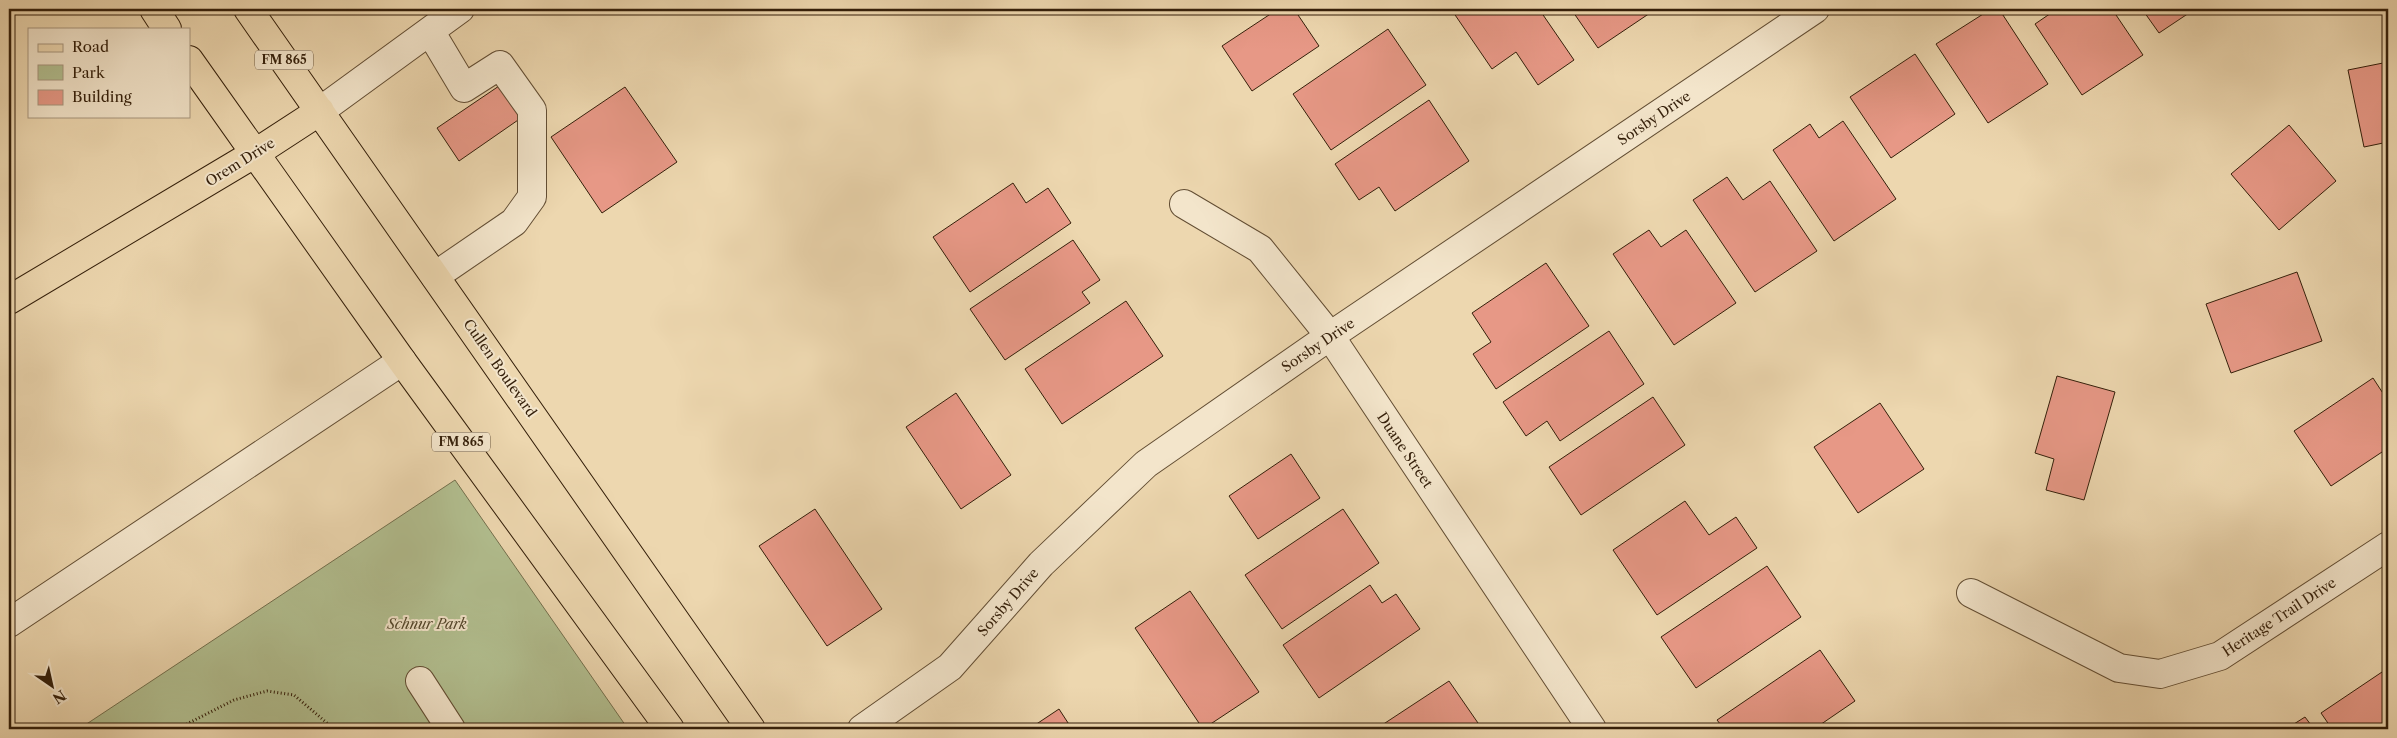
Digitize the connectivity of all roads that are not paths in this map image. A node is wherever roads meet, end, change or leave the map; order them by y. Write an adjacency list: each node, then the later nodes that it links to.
1 (154, 9): 5 (main road)
2 (248, 9): 8 (main road, Cullen Boulevard / FM 865)
3 (460, 9): 6 (street, Orem Drive)
4 (1816, 9): 13 (street, Sorsby Drive)
5 (166, 28)
6 (430, 31): 8 (street, Orem Drive); 11 (street)
7 (190, 61): 9 (main road, FM 865)
8 (320, 111): 9 (main road, Orem Drive); 11 (main road, Cullen Boulevard / FM 865)
9 (254, 154): 12 (main road, Orem Drive); 14 (main road, FM 865)
10 (1184, 204): 13 (street, Duane Street)
11 (435, 276): 21 (main road, Cullen Boulevard / FM 865)
12 (9, 300)
13 (1330, 336): 22 (street, Sorsby Drive); 23 (street, Duane Street)
14 (402, 361): 17 (street); 20 (main road, FM 865)
15 (2388, 546): 16 (street, Heritage Trail Drive)
16 (1971, 593)
17 (9, 624)
18 (420, 681): 19 (street)
19 (451, 729)
20 (670, 729)
21 (751, 729)
22 (862, 729)
23 (1592, 729)

